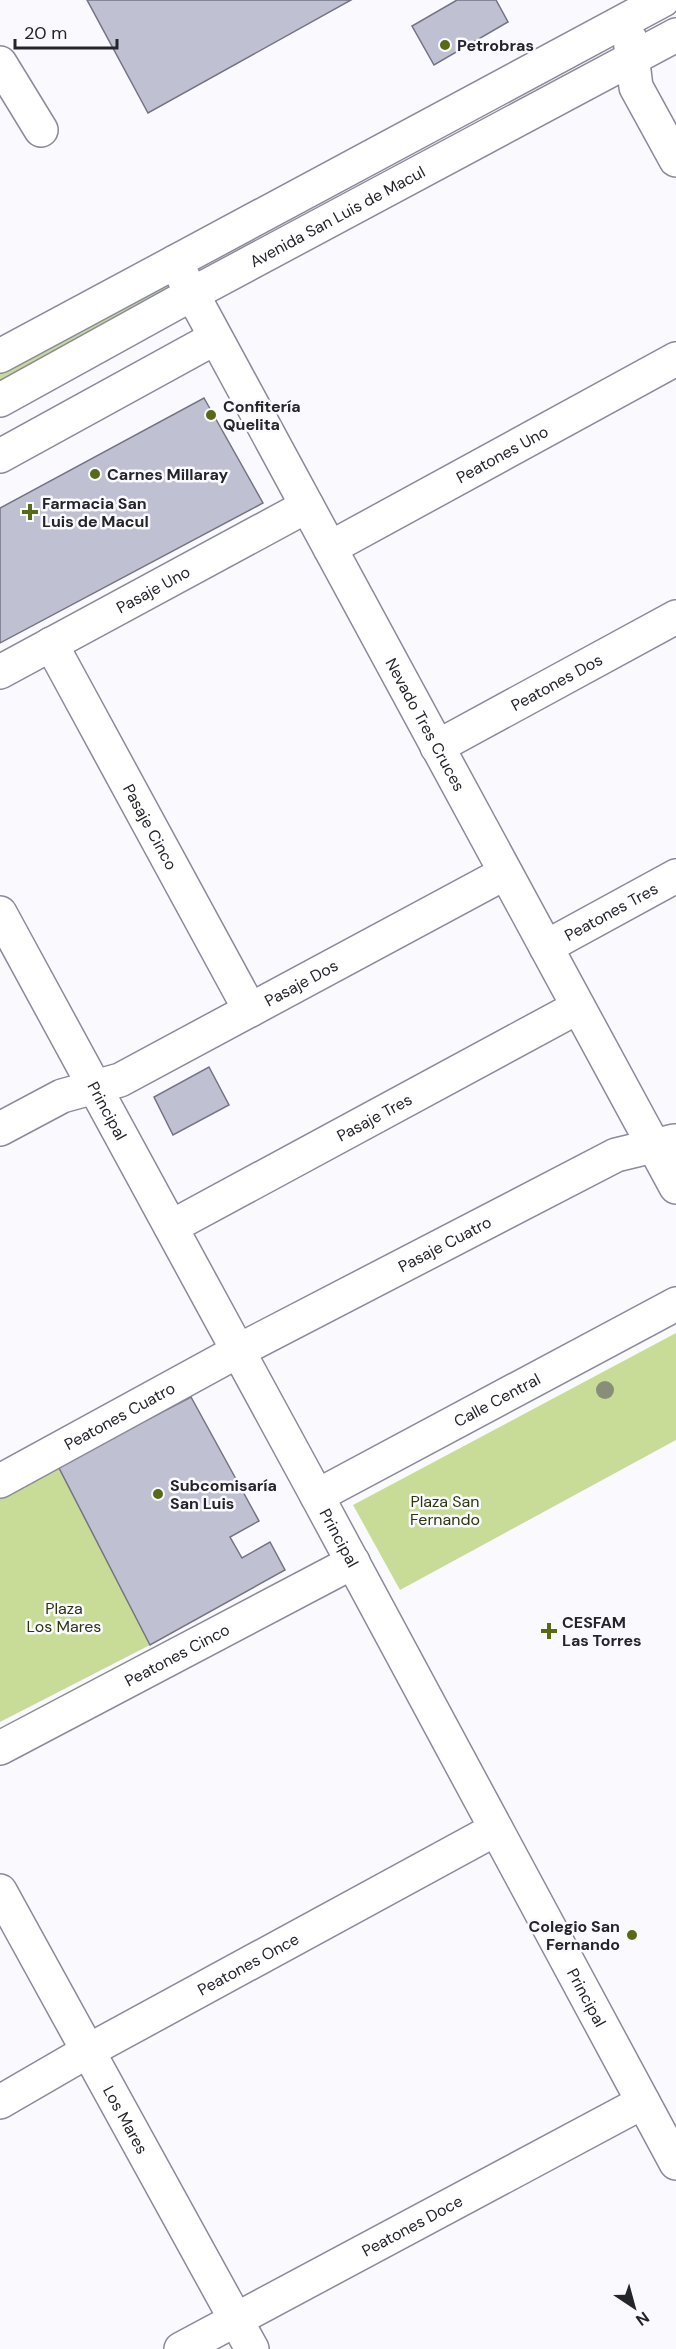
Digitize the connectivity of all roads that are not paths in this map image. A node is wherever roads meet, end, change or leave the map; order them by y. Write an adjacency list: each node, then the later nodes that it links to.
1 (663, 0): 2 (street)
2 (625, 9): 4 (street); 8 (street)
3 (676, 35): 4 (street, Avenida San Luis de Macul)
4 (631, 59): 7 (street); 9 (street, Avenida San Luis de Macul)
5 (0, 63): 6 (street)
6 (40, 130)
7 (676, 160)
8 (175, 262): 9 (street, Nevado Tres Cruces); 11 (street)
9 (192, 294): 10 (street, Nevado Tres Cruces); 13 (street, Avenida San Luis de Macul)
10 (215, 339): 14 (street); 15 (street, Nevado Tres Cruces)
11 (0, 356)
12 (676, 359): 16 (street, Peatones Uno)
13 (0, 400)
14 (0, 456)
15 (307, 506): 16 (street, Nevado Tres Cruces); 18 (street, Pasaje Uno)
16 (330, 548): 20 (street, Nevado Tres Cruces)
17 (676, 617): 20 (street, Peatones Dos)
18 (51, 644): 19 (street, Pasaje Uno); 26 (street, Pasaje Cinco)
19 (0, 672)
20 (437, 747): 21 (street, Nevado Tres Cruces)
21 (505, 873): 24 (street, Nevado Tres Cruces); 26 (street, Pasaje Dos)
22 (676, 876): 24 (street, Peatones Tres)
23 (0, 913): 27 (street, Principal)
24 (546, 947): 25 (street, Nevado Tres Cruces)
25 (578, 1007): 29 (street, Nevado Tres Cruces); 31 (street, Pasaje Tres)
26 (250, 1011): 27 (street, Pasaje Dos)
27 (95, 1087): 28 (street, Pasaje Dos); 31 (street, Principal)
28 (0, 1129)
29 (665, 1143): 30 (street, Nevado Tres Cruces); 33 (street, Pasaje Cuatro)
30 (676, 1187)
31 (171, 1227): 33 (street, Principal)
32 (676, 1304): 35 (street, Calle Central)
33 (238, 1351): 34 (street, Peatones Cuatro); 35 (street, Principal)
34 (0, 1481)
35 (317, 1496): 36 (street, Principal)
36 (353, 1562): 37 (street, Peatones Cinco); 38 (street, Principal)
37 (0, 1748)
38 (496, 1829): 40 (street, Peatones Once); 42 (street, Principal)
39 (0, 1891): 40 (street, Los Mares)
40 (88, 2051): 41 (street, Peatones Once); 44 (street, Los Mares)
41 (0, 2102)
42 (643, 2102): 43 (street, Principal); 44 (street, Peatones Doce)
43 (676, 2163)
44 (236, 2320): 45 (street, Peatones Doce); 46 (street, Los Mares)
45 (181, 2349)
46 (252, 2349)

